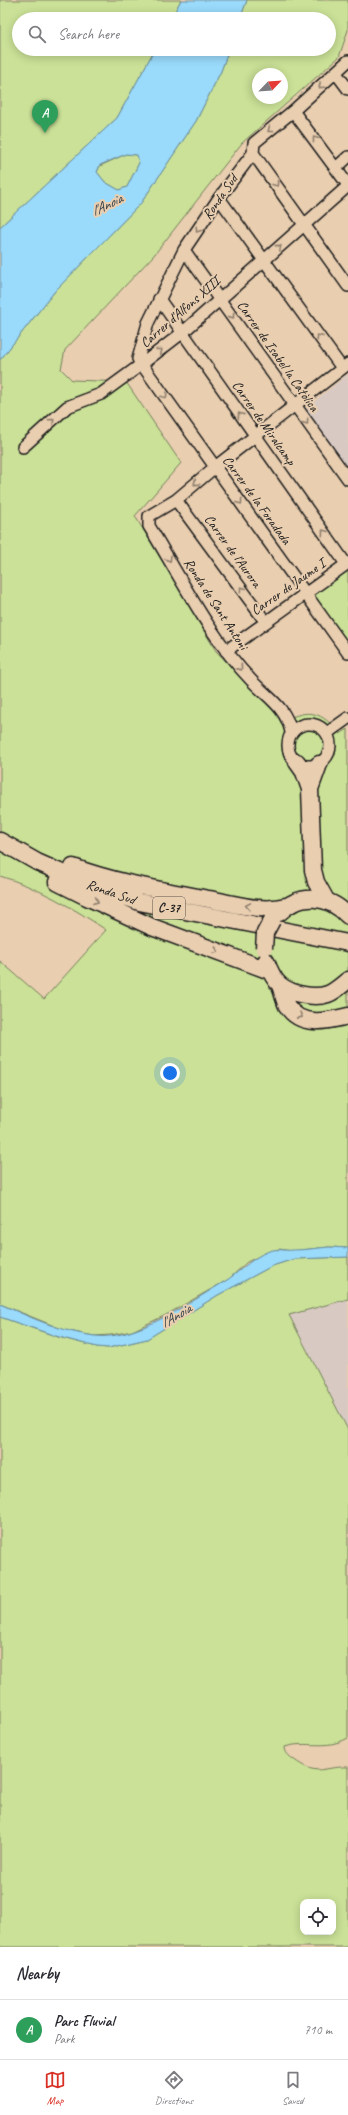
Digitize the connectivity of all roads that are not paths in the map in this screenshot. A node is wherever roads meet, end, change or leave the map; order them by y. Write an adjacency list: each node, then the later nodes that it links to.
1 (348, 61): 2 (street, Ronda Sud)
2 (336, 73): 3 (street); 4 (street, Ronda Sud, one-way to 4)
3 (348, 89)
4 (293, 111): 5 (street, Ronda Sud, one-way to 5); 7 (street, one-way to 4)
5 (253, 153): 9 (street, Ronda Sud); 10 (street, one-way to 10)
6 (348, 157): 7 (street)
7 (336, 168): 8 (street)
8 (348, 186): 10 (street, Carrer d'Alfons XIII)
9 (219, 198): 11 (street, Ronda Sud, one-way to 11); 12 (street)
10 (305, 224): 12 (street, Carrer d'Alfons XIII, one-way to 10); 13 (street)
11 (184, 250): 14 (street, Carrer de Isabel la Catòlica); 15 (street, Ronda Sud)
12 (263, 260): 14 (street, Carrer d'Alfons XIII); 18 (street, one-way to 12)
13 (348, 286)
14 (220, 298): 16 (street, Carrer d'Alfons XIII); 19 (street, Carrer de Isabel la Catòlica, one-way to 19)
15 (159, 299): 16 (street, Carrer de Miralcamp); 17 (street, Ronda Sud)
16 (182, 333): 17 (street, Carrer d'Alfons XIII, one-way to 16); 20 (street, Carrer de Miralcamp, one-way to 16)
17 (142, 364): 21 (street, Carrer d'Alfons XIII, one-way to 17); 22 (street, Carrer de la Foradada, one-way to 22)
18 (345, 366): 19 (street)
19 (295, 406): 20 (street); 23 (street, Carrer de Isabel la Catòlica, one-way to 23)
20 (255, 436): 22 (street); 25 (street, Carrer de Miralcamp, one-way to 20)
21 (23, 447)
22 (215, 467): 24 (street, one-way to 24); 26 (street, Carrer de la Foradada, one-way to 26)
23 (348, 479)
24 (176, 500): 27 (street, Carrer de l'Aurora, one-way to 24); 28 (street, Ronda de Sant Antoni, one-way to 28)
25 (347, 563): 26 (street, Carrer de Jaume I)
26 (306, 594): 27 (street, Carrer de Jaume I); 29 (street, Carrer de la Foradada)
27 (265, 621): 28 (street, Carrer de Jaume I)
28 (226, 651): 31 (street, Ronda de Sant Antoni, one-way to 31)
29 (348, 653)
30 (348, 718): 32 (street)
31 (291, 732): 32 (street); 33 (street)
32 (327, 733): 34 (street)
33 (297, 762): 34 (street); 35 (highway)
34 (319, 764): 35 (highway)
35 (310, 789): 39 (highway)
36 (0, 833): 42 (highway, one-way to 36)
37 (0, 841): 44 (highway, Ronda Sud / C-37)
38 (0, 850): 45 (highway, one-way to 45)
39 (313, 870): 40 (highway); 41 (highway)
40 (301, 899): 41 (highway); 42 (highway)
41 (326, 900): 43 (highway)
42 (286, 906): 45 (highway, bridge)
43 (346, 912)
44 (348, 943)
45 (270, 971): 47 (highway)
46 (348, 980): 47 (highway)
47 (280, 985): 48 (highway, one-way to 48)
48 (348, 1016)

